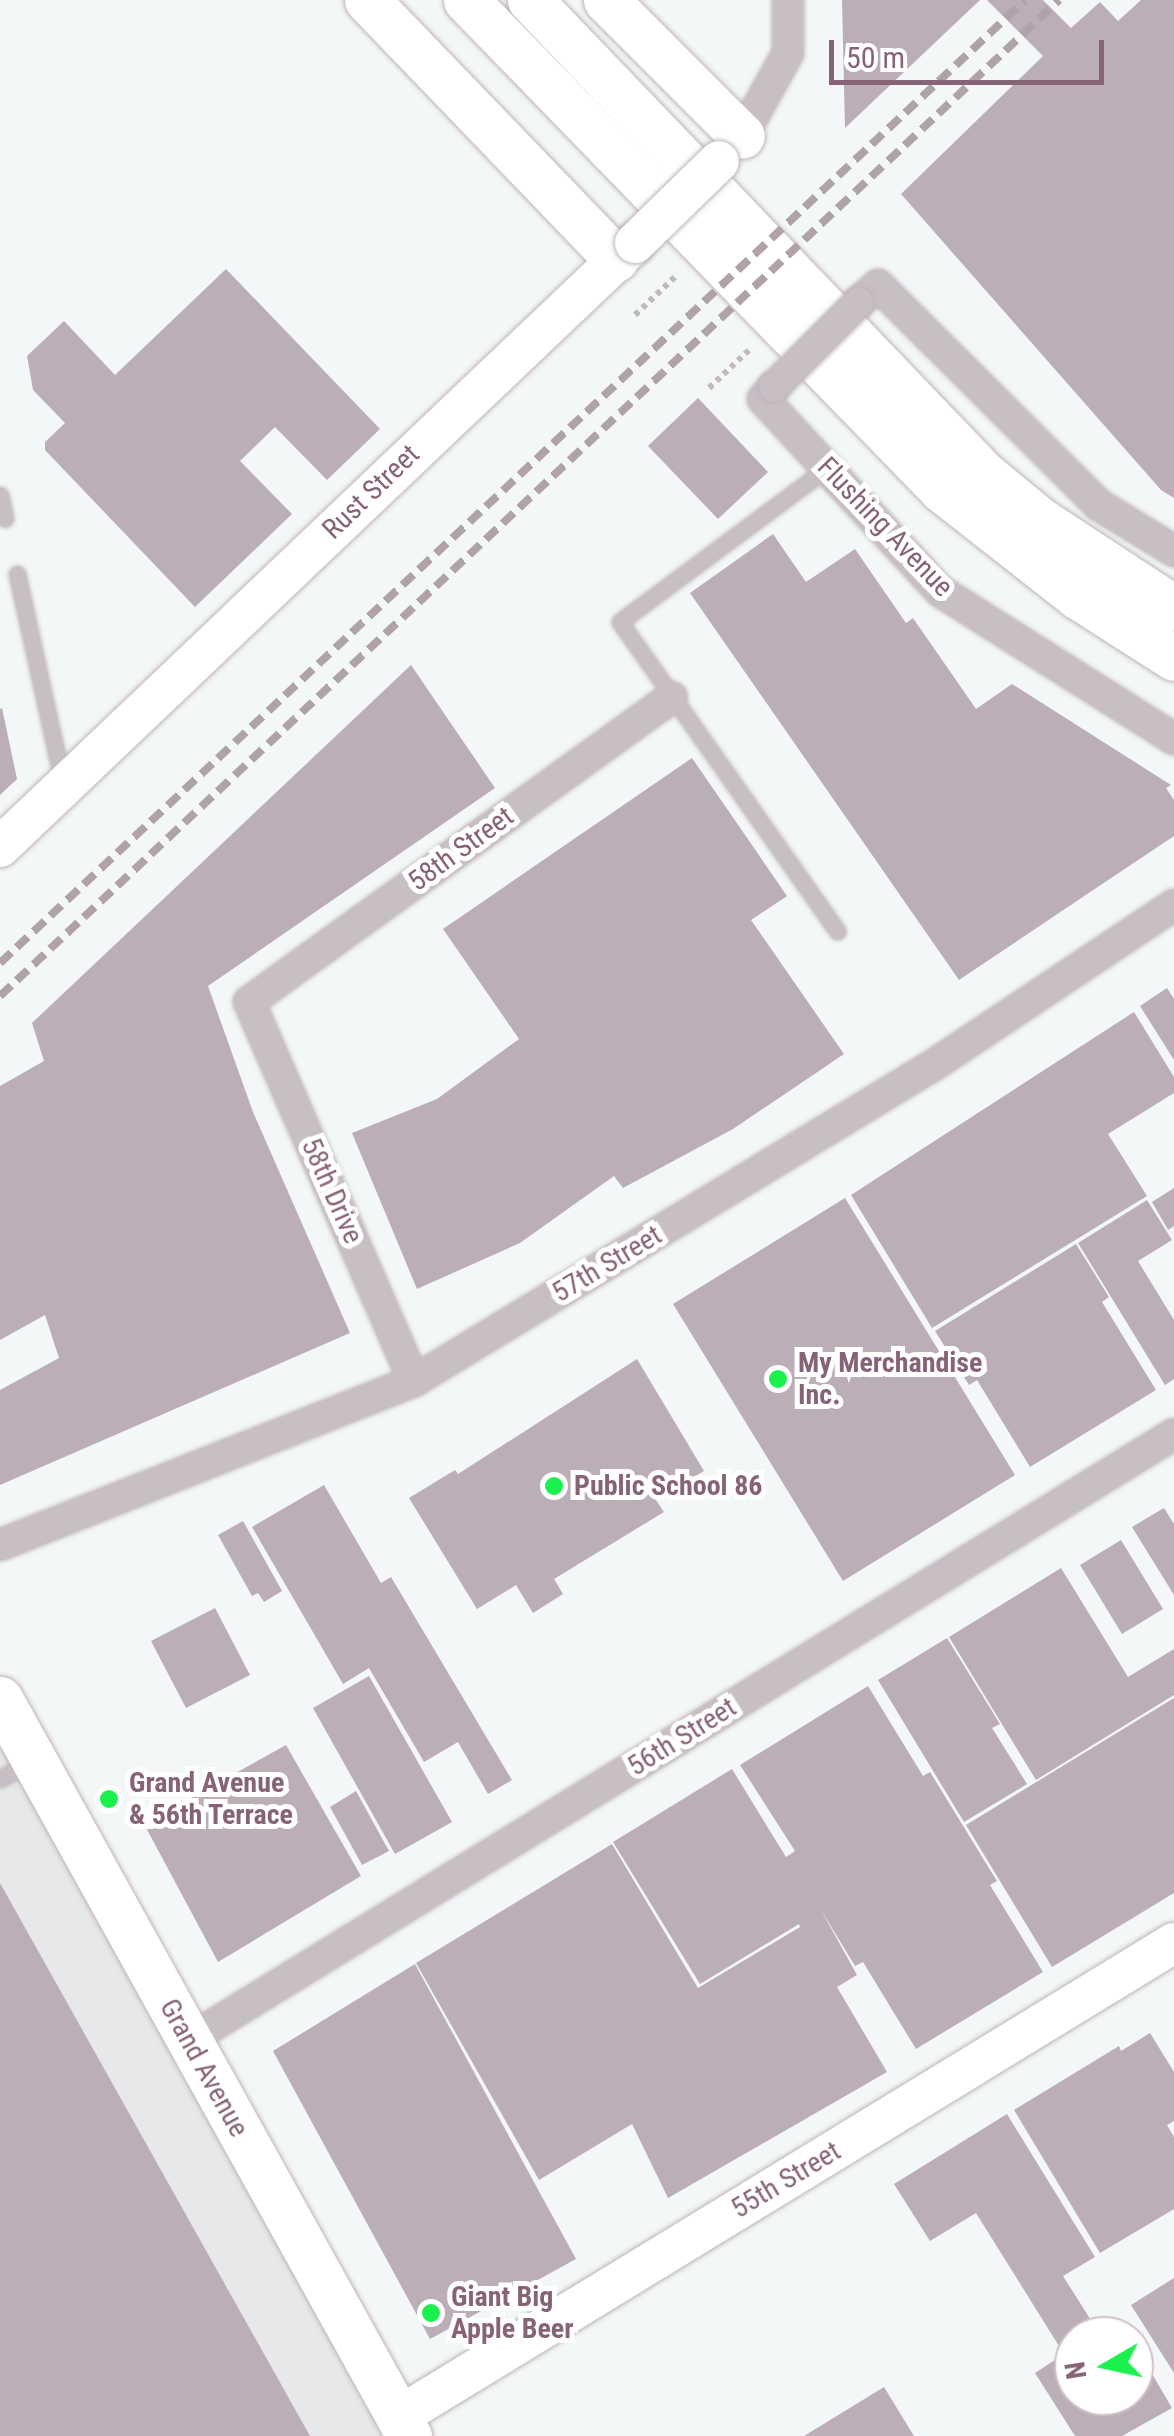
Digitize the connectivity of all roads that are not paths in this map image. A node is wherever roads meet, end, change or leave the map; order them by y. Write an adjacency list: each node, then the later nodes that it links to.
1 (367, 0): 7 (main road)
2 (466, 0): 14 (main road)
3 (530, 0): 13 (main road)
4 (606, 0): 6 (main road)
5 (788, 0): 6 (street)
6 (730, 149): 7 (main road, Rust Street, bridge)
7 (626, 251): 17 (main road, Rust Street)
8 (827, 468): 11 (street, Flushing Avenue, bridge); 15 (lane); 16 (street, Flushing Avenue)
9 (0, 495): 10 (lane)
10 (5, 518)
11 (1174, 551)
12 (17, 574): 17 (lane)
13 (1174, 608)
14 (1174, 658)
15 (672, 696): 20 (lane); 21 (street, 58th Street)
16 (1174, 739)
17 (64, 787): 18 (main road, Rust Street)
18 (0, 847)
19 (1174, 905): 22 (street, 57th Street)
20 (837, 931)
21 (249, 1002): 22 (street, 58th Drive)
22 (414, 1381): 24 (street, 57th Street)
23 (1174, 1434): 28 (street, 56th Street)
24 (0, 1545)
25 (0, 1699): 26 (main road, Grand Avenue)
26 (17, 1769): 28 (main road, Grand Avenue)
27 (1174, 1943): 29 (main road, 55th Street)
28 (189, 2040): 29 (main road, Grand Avenue)
29 (403, 2426)

